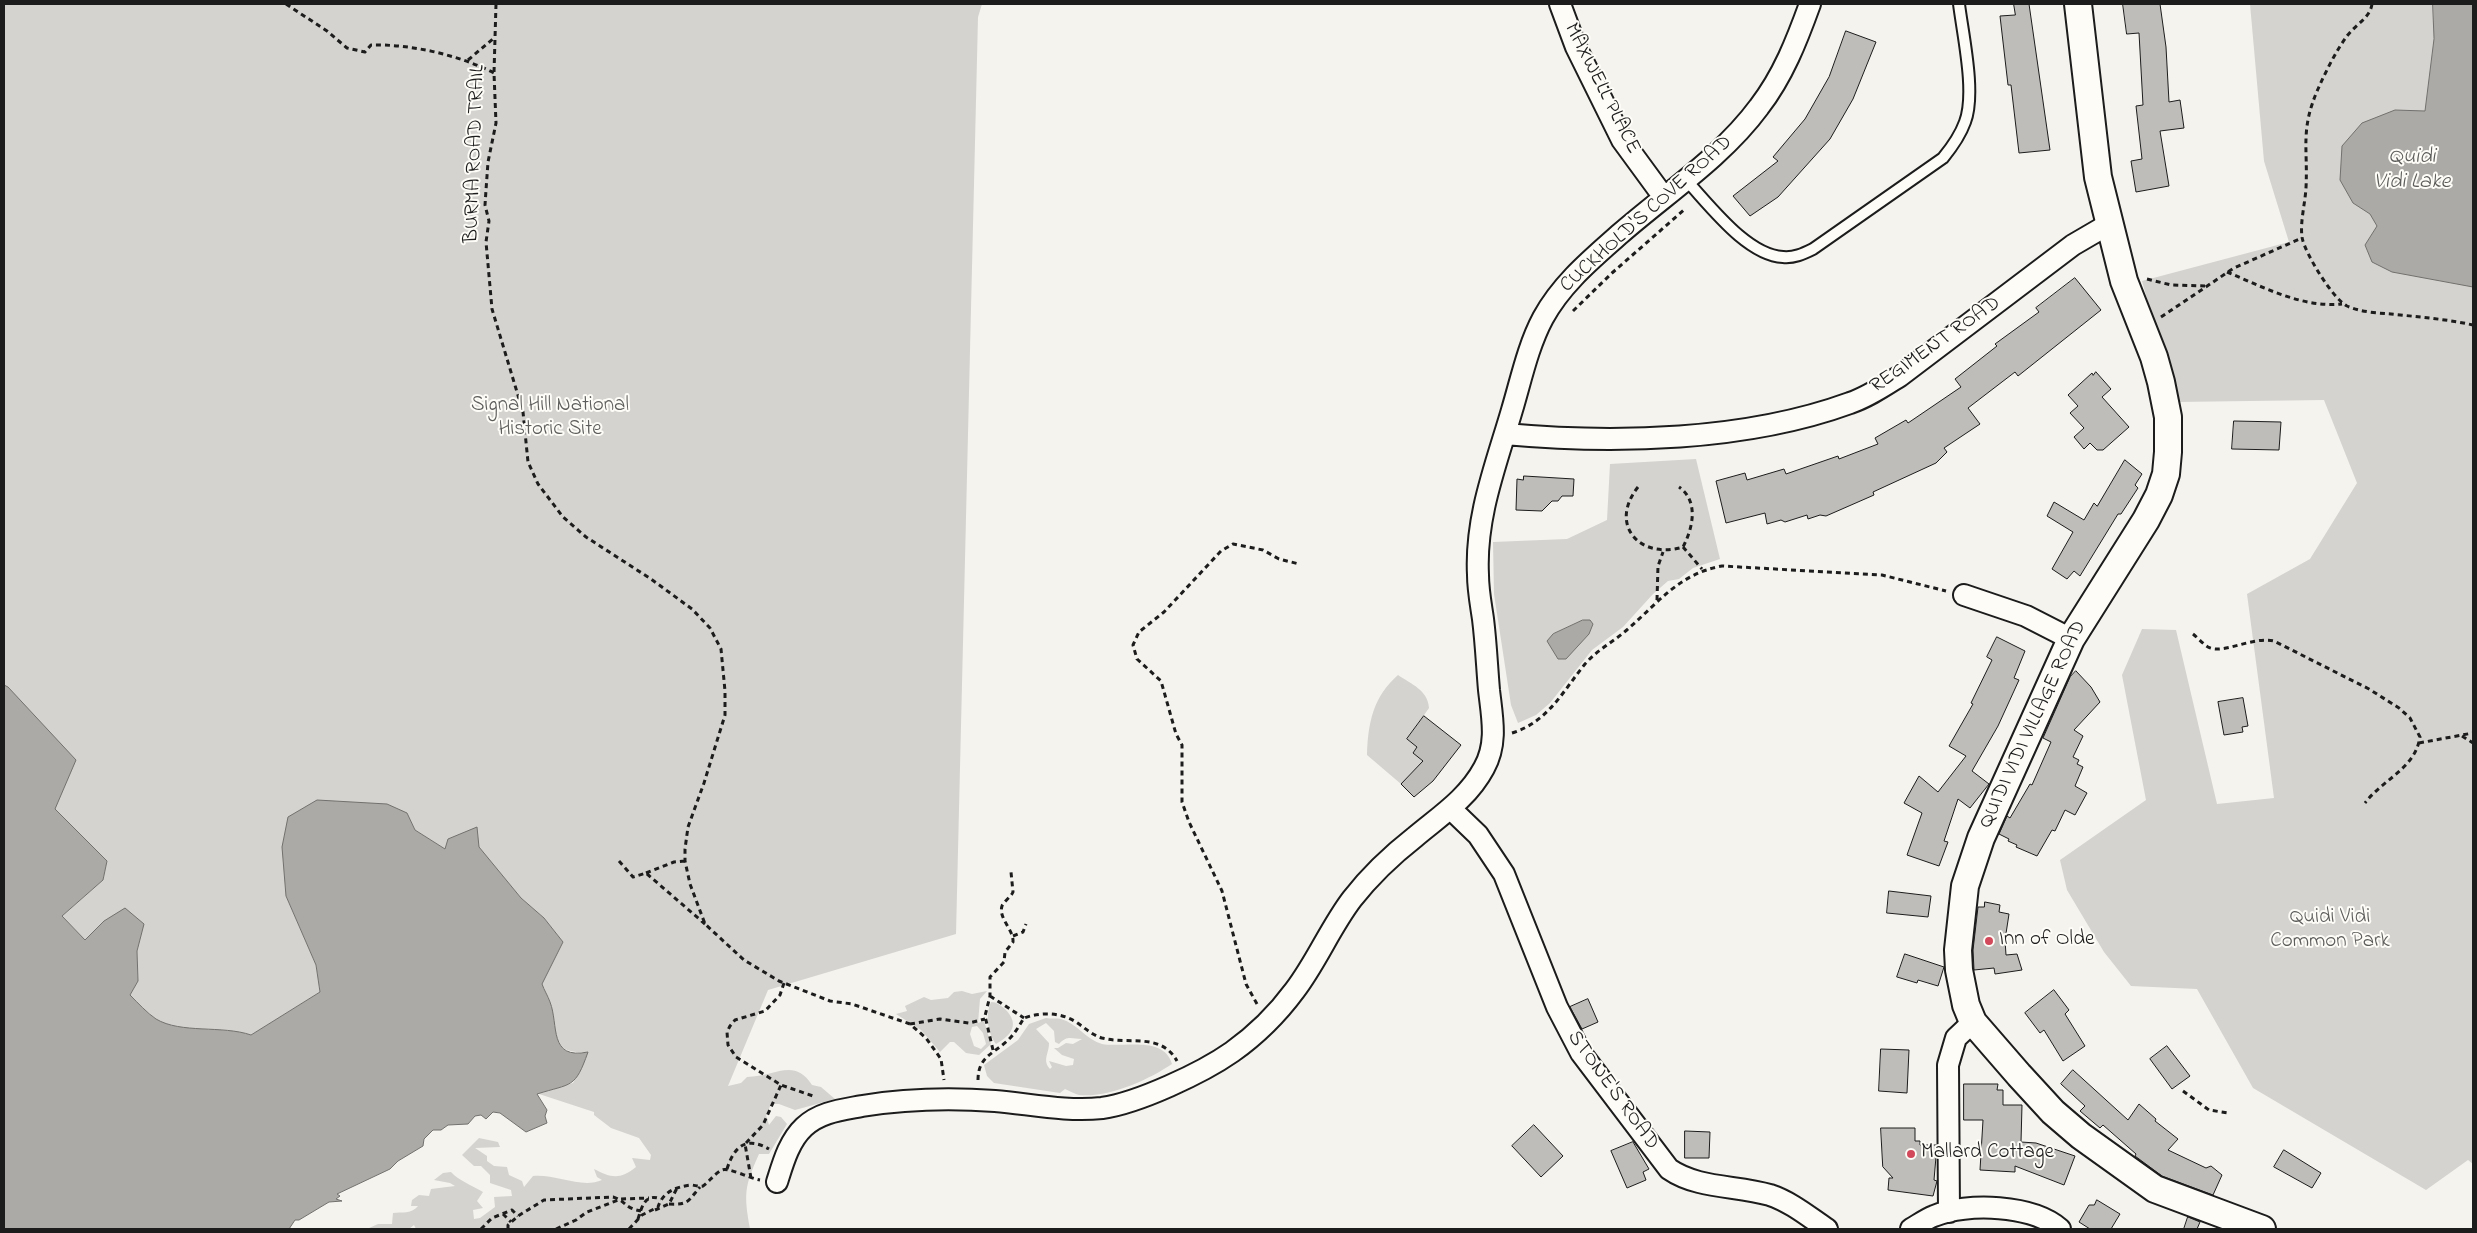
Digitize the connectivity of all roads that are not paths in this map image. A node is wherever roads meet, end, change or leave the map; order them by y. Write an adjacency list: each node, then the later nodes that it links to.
1 (1560, 4): 6 (street, MAXWELL PLACE)
2 (1810, 4): 5 (street, CUCKHOLD'S COVE ROAD)
3 (1959, 4): 5 (lane)
4 (2078, 4): 7 (street, QUIDI VIDI VILLAGE ROAD)
5 (1685, 179): 6 (street, CUCKHOLD'S COVE ROAD)
6 (1663, 196): 8 (street, CUCKHOLD'S COVE ROAD)
7 (2108, 224): 8 (street, REGIMENT ROAD); 10 (street, QUIDI VIDI VILLAGE ROAD)
8 (1505, 434): 11 (street, CUCKHOLD'S COVE ROAD)
9 (1964, 595): 10 (street)
10 (2071, 639): 12 (street, QUIDI VIDI VILLAGE ROAD)
11 (1451, 809): 13 (street, CUCKHOLD'S COVE ROAD); 15 (street, STONE'S ROAD)
12 (1973, 1022): 14 (street); 18 (street, QUIDI VIDI VILLAGE ROAD)
13 (777, 1182)
14 (1949, 1212): 16 (street); 17 (street)
15 (1827, 1229)
16 (1911, 1229)
17 (2060, 1229)
18 (2262, 1229)

